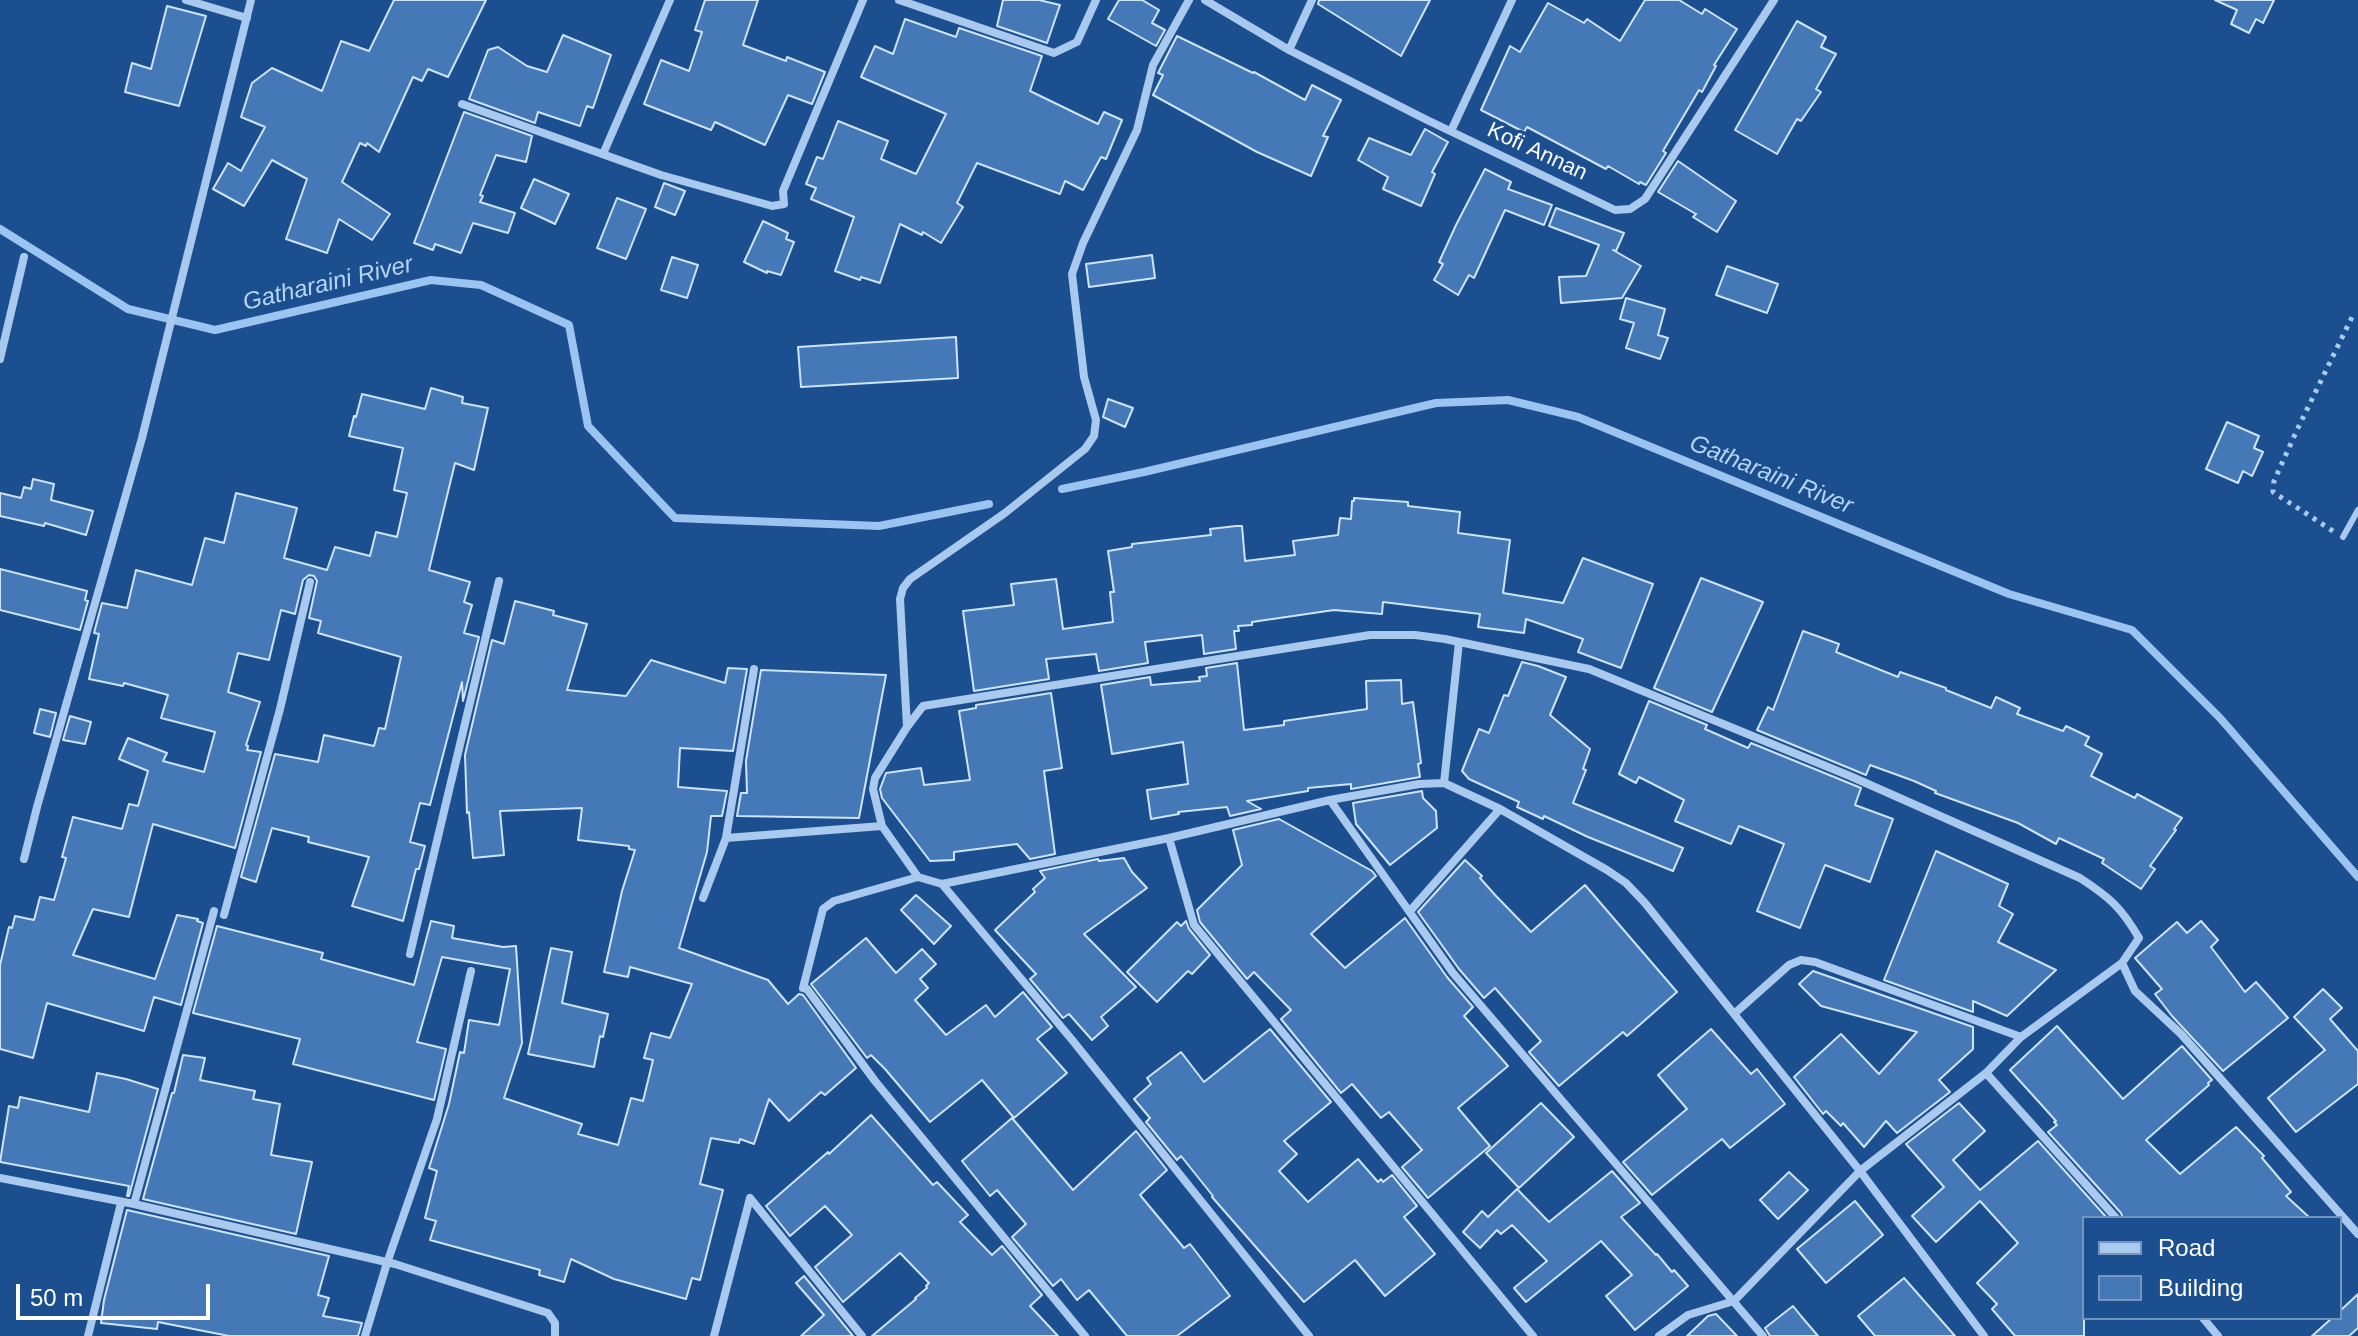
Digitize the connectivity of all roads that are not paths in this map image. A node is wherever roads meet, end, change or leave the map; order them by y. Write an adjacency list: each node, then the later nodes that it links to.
1 (186, 0): 12 (street)
2 (251, 0): 12 (street)
3 (670, 0): 16 (street)
4 (863, 0): 16 (street)
5 (899, 0): 6 (street)
6 (1096, 0)
7 (1189, 0): 25 (street)
8 (1205, 0): 13 (street, Kofi Annan)
9 (1312, 0): 13 (street)
10 (1512, 0): 15 (street)
11 (1774, 0): 15 (street, Kofi Annan)
12 (247, 18): 32 (street)
13 (1289, 50): 15 (street, Kofi Annan)
14 (462, 104): 16 (street)
15 (1451, 131)
16 (603, 154)
17 (24, 257): 18 (street)
18 (0, 359)
19 (2358, 510): 20 (lane)
20 (2343, 537)
21 (499, 581): 39 (street)
22 (310, 582): 38 (street)
23 (1459, 642): 25 (street); 26 (street); 40 (street)
24 (754, 669): 30 (street)
25 (907, 727): 29 (street)
26 (1444, 783): 27 (street); 28 (street)
27 (1330, 800): 31 (street); 37 (street)
28 (1500, 809): 37 (street); 42 (street)
29 (882, 826): 30 (street); 33 (street)
30 (726, 838): 35 (street)
31 (1169, 838): 34 (street); 61 (street)
32 (24, 859)
33 (918, 877): 34 (street); 59 (street)
34 (942, 884): 60 (street)
35 (703, 898)
36 (214, 911): 48 (street)
37 (1410, 911): 52 (street)
38 (224, 915)
39 (410, 954)
40 (2122, 963): 43 (street); 50 (street)
41 (471, 971): 51 (street)
42 (1734, 1014): 43 (street); 45 (street)
43 (2021, 1037): 44 (street)
44 (1986, 1073): 45 (street); 49 (street)
45 (1860, 1171): 52 (street); 64 (street)
46 (0, 1178): 47 (street)
47 (121, 1203): 48 (street); 54 (street)
48 (134, 1204): 51 (street)
49 (2114, 1216)
50 (2358, 1234)
51 (387, 1263): 55 (street); 56 (street)
52 (1734, 1301): 62 (street); 63 (street)
53 (2205, 1320): 65 (street)
54 (88, 1336)
55 (365, 1336)
56 (555, 1336)
57 (714, 1336): 58 (street)
58 (862, 1336)
59 (1085, 1336)
60 (1309, 1336)
61 (1533, 1336)
62 (1659, 1336)
63 (1763, 1336)
64 (1984, 1336)
65 (2218, 1336)

